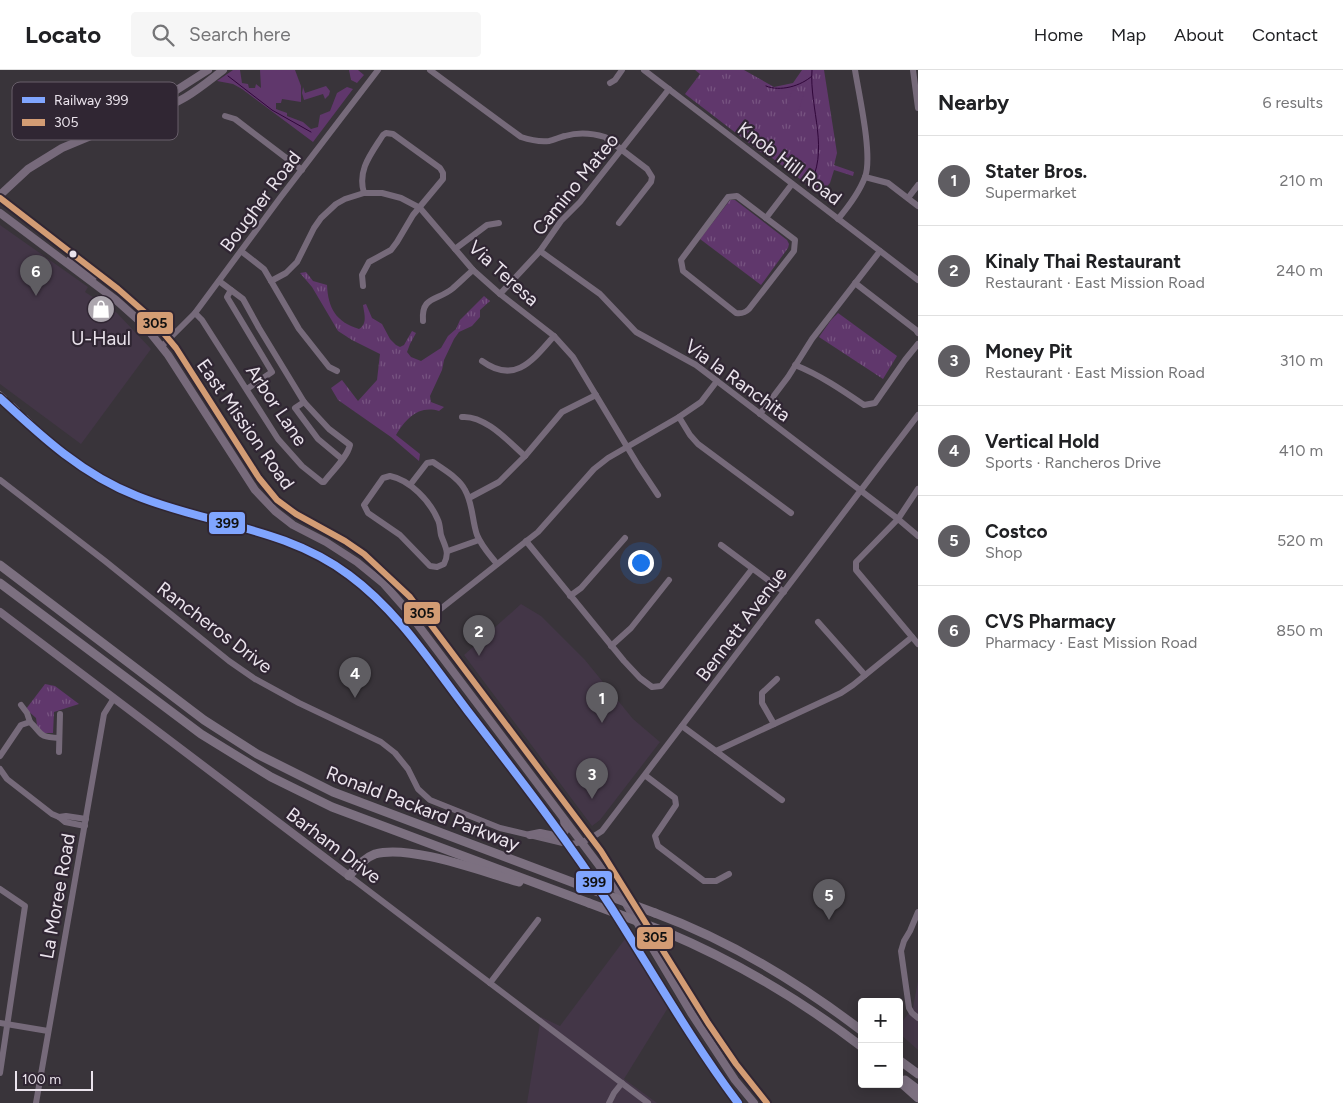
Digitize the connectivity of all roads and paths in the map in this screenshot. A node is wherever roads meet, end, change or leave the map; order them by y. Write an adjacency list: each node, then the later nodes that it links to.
1 (208, 70): 10 (main road)
2 (223, 70): 12 (main road)
3 (378, 70): 17 (street, Bougher Road)
4 (430, 70): 16 (street)
5 (622, 70): 9 (street)
6 (644, 70): 11 (street, Knob Hill Road)
7 (855, 70): 18 (street)
8 (913, 70): 13 (street)
9 (610, 83)
10 (178, 89)
11 (669, 89): 16 (street, Camino Mateo); 19 (street, Knob Hill Road)
12 (178, 100)
13 (918, 108)
14 (225, 116): 17 (street)
15 (81, 140): 22 (main road)
16 (622, 150): 30 (street); 34 (street, Camino Mateo)
17 (302, 170): 33 (street, Bougher Road)
18 (865, 177): 23 (street); 28 (street)
19 (792, 184): 27 (street); 28 (street, Knob Hill Road)
20 (918, 185): 23 (street)
21 (364, 193): 25 (street, Via Teresa); 25 (street); 39 (street, Via Teresa)
22 (0, 197): 42 (main road, East Mission Road)
23 (908, 198): 24 (street)
24 (918, 206)
25 (420, 208): 31 (street, Via Teresa); 41 (street)
26 (0, 214): 32 (main road, East Mission Road)
27 (766, 218): 27 (street)
28 (838, 219): 35 (street, Knob Hill Road)
29 (499, 223): 31 (street)
30 (619, 223)
31 (455, 249): 36 (street, Via Teresa)
32 (49, 251): 42 (main road); 51 (main road, East Mission Road)
33 (241, 251): 38 (street, Bougher Road); 39 (street)
34 (540, 251): 44 (street, Camino Mateo); 55 (street, Via la Ranchita)
35 (880, 251): 37 (street, Knob Hill Road); 40 (street)
36 (473, 270): 44 (street, Via Teresa); 46 (street)
37 (918, 280)
38 (219, 281): 43 (street); 45 (street, Bougher Road)
39 (271, 281): 54 (street)
40 (855, 283): 47 (street); 53 (street)
41 (363, 286)
42 (118, 289): 49 (main road, East Mission Road)
43 (231, 290): 56 (street); 58 (street)
44 (500, 294): 48 (street, Via Teresa)
45 (195, 313): 49 (street, Bougher Road); 56 (street, Arbor Lane)
46 (423, 321)
47 (918, 333)
48 (554, 336): 52 (street); 57 (street, Via Teresa)
49 (169, 339): 51 (street, Bougher Road); 88 (main road, East Mission Road)
50 (918, 344): 53 (street)
51 (162, 346): 90 (main road, East Mission Road)
52 (482, 361)
53 (796, 365): 59 (street)
54 (337, 371)
55 (717, 381): 59 (street, Via la Ranchita); 62 (street)
56 (247, 389): 65 (street, Arbor Lane)
57 (596, 395): 63 (street, Via Teresa); 64 (street)
58 (304, 402): 65 (street); 65 (street)
59 (760, 414): 69 (street, Via la Ranchita)
60 (918, 415): 69 (street, Bennett Avenue)
61 (462, 416): 64 (street)
62 (679, 417): 63 (street); 72 (street)
63 (627, 447): 70 (street, Via Teresa); 77 (street)
64 (526, 456): 71 (street)
65 (342, 459)
66 (0, 480): 113 (street, Rancheros Drive)
67 (410, 485): 71 (street); 79 (street); 79 (street)
68 (918, 489): 73 (street)
69 (861, 491): 73 (street, Via la Ranchita); 85 (street, Bennett Avenue)
70 (658, 495)
71 (469, 498): 76 (street)
72 (790, 513)
73 (898, 519): 74 (street, Via la Ranchita); 91 (street)
74 (918, 536)
75 (625, 538): 86 (street)
76 (479, 540): 79 (street); 80 (street)
77 (526, 541): 80 (street); 86 (street)
78 (721, 545): 82 (street)
79 (448, 551)
80 (498, 564): 88 (street)
81 (0, 566): 125 (highway, Ronald Packard Parkway, bridge)
82 (752, 568): 85 (street); 93 (street)
83 (669, 580): 93 (street)
84 (0, 583): 119 (highway, Ronald Packard Parkway)
85 (784, 592): 101 (street, Bennett Avenue)
86 (570, 596): 93 (street)
87 (0, 612): 96 (main road, Barham Drive)
88 (427, 620): 90 (street); 103 (main road, East Mission Road)
89 (818, 622): 94 (street)
90 (419, 626): 102 (main road, East Mission Road)
91 (912, 637): 92 (street); 94 (street)
92 (918, 644)
93 (611, 646)
94 (865, 675): 100 (street)
95 (776, 679): 100 (street)
96 (114, 698): 112 (street, La Moree Road); 117 (main road, Barham Drive)
97 (21, 705): 99 (street)
98 (60, 714): 104 (street)
99 (30, 722): 104 (street); 107 (street)
100 (774, 724): 105 (street)
101 (682, 726): 105 (street); 109 (street, Bennett Avenue)
102 (494, 727): 103 (main road); 111 (main road, East Mission Road)
103 (514, 736): 114 (main road, East Mission Road)
104 (59, 738): 106 (street)
105 (716, 751): 110 (street)
106 (59, 752)
107 (0, 756)
108 (0, 769): 112 (street)
109 (646, 776): 114 (street, Bennett Avenue); 116 (street)
110 (782, 800)
111 (564, 818): 113 (main road); 115 (main road, East Mission Road)
112 (85, 823): 126 (street, La Moree Road)
113 (530, 835): 115 (street, Rancheros Drive)
114 (591, 838): 115 (street, Bennett Avenue); 129 (main road, East Mission Road)
115 (582, 843): 128 (main road, East Mission Road)
116 (729, 874)
117 (349, 876): 119 (highway); 122 (street, Barham Drive)
118 (0, 888): 124 (street)
119 (570, 895): 127 (highway, Ronald Packard Parkway, bridge)
120 (918, 912): 123 (street)
121 (538, 920): 122 (street)
122 (490, 983): 134 (street, Barham Drive)
123 (918, 1018)
124 (4, 1024): 126 (street); 132 (street)
125 (858, 1028)
126 (48, 1031): 138 (street, La Moree Road)
127 (858, 1044)
128 (722, 1060): 129 (main road); 141 (main road, East Mission Road)
129 (735, 1063): 142 (main road, East Mission Road)
130 (903, 1063): 131 (highway)
131 (918, 1072)
132 (0, 1073)
133 (903, 1078): 136 (highway)
134 (622, 1083): 139 (street); 140 (street, Barham Drive)
135 (903, 1085): 137 (highway)
136 (918, 1090)
137 (918, 1098)
138 (36, 1103)
139 (609, 1103)
140 (648, 1103)
141 (754, 1103)
142 (767, 1103)

